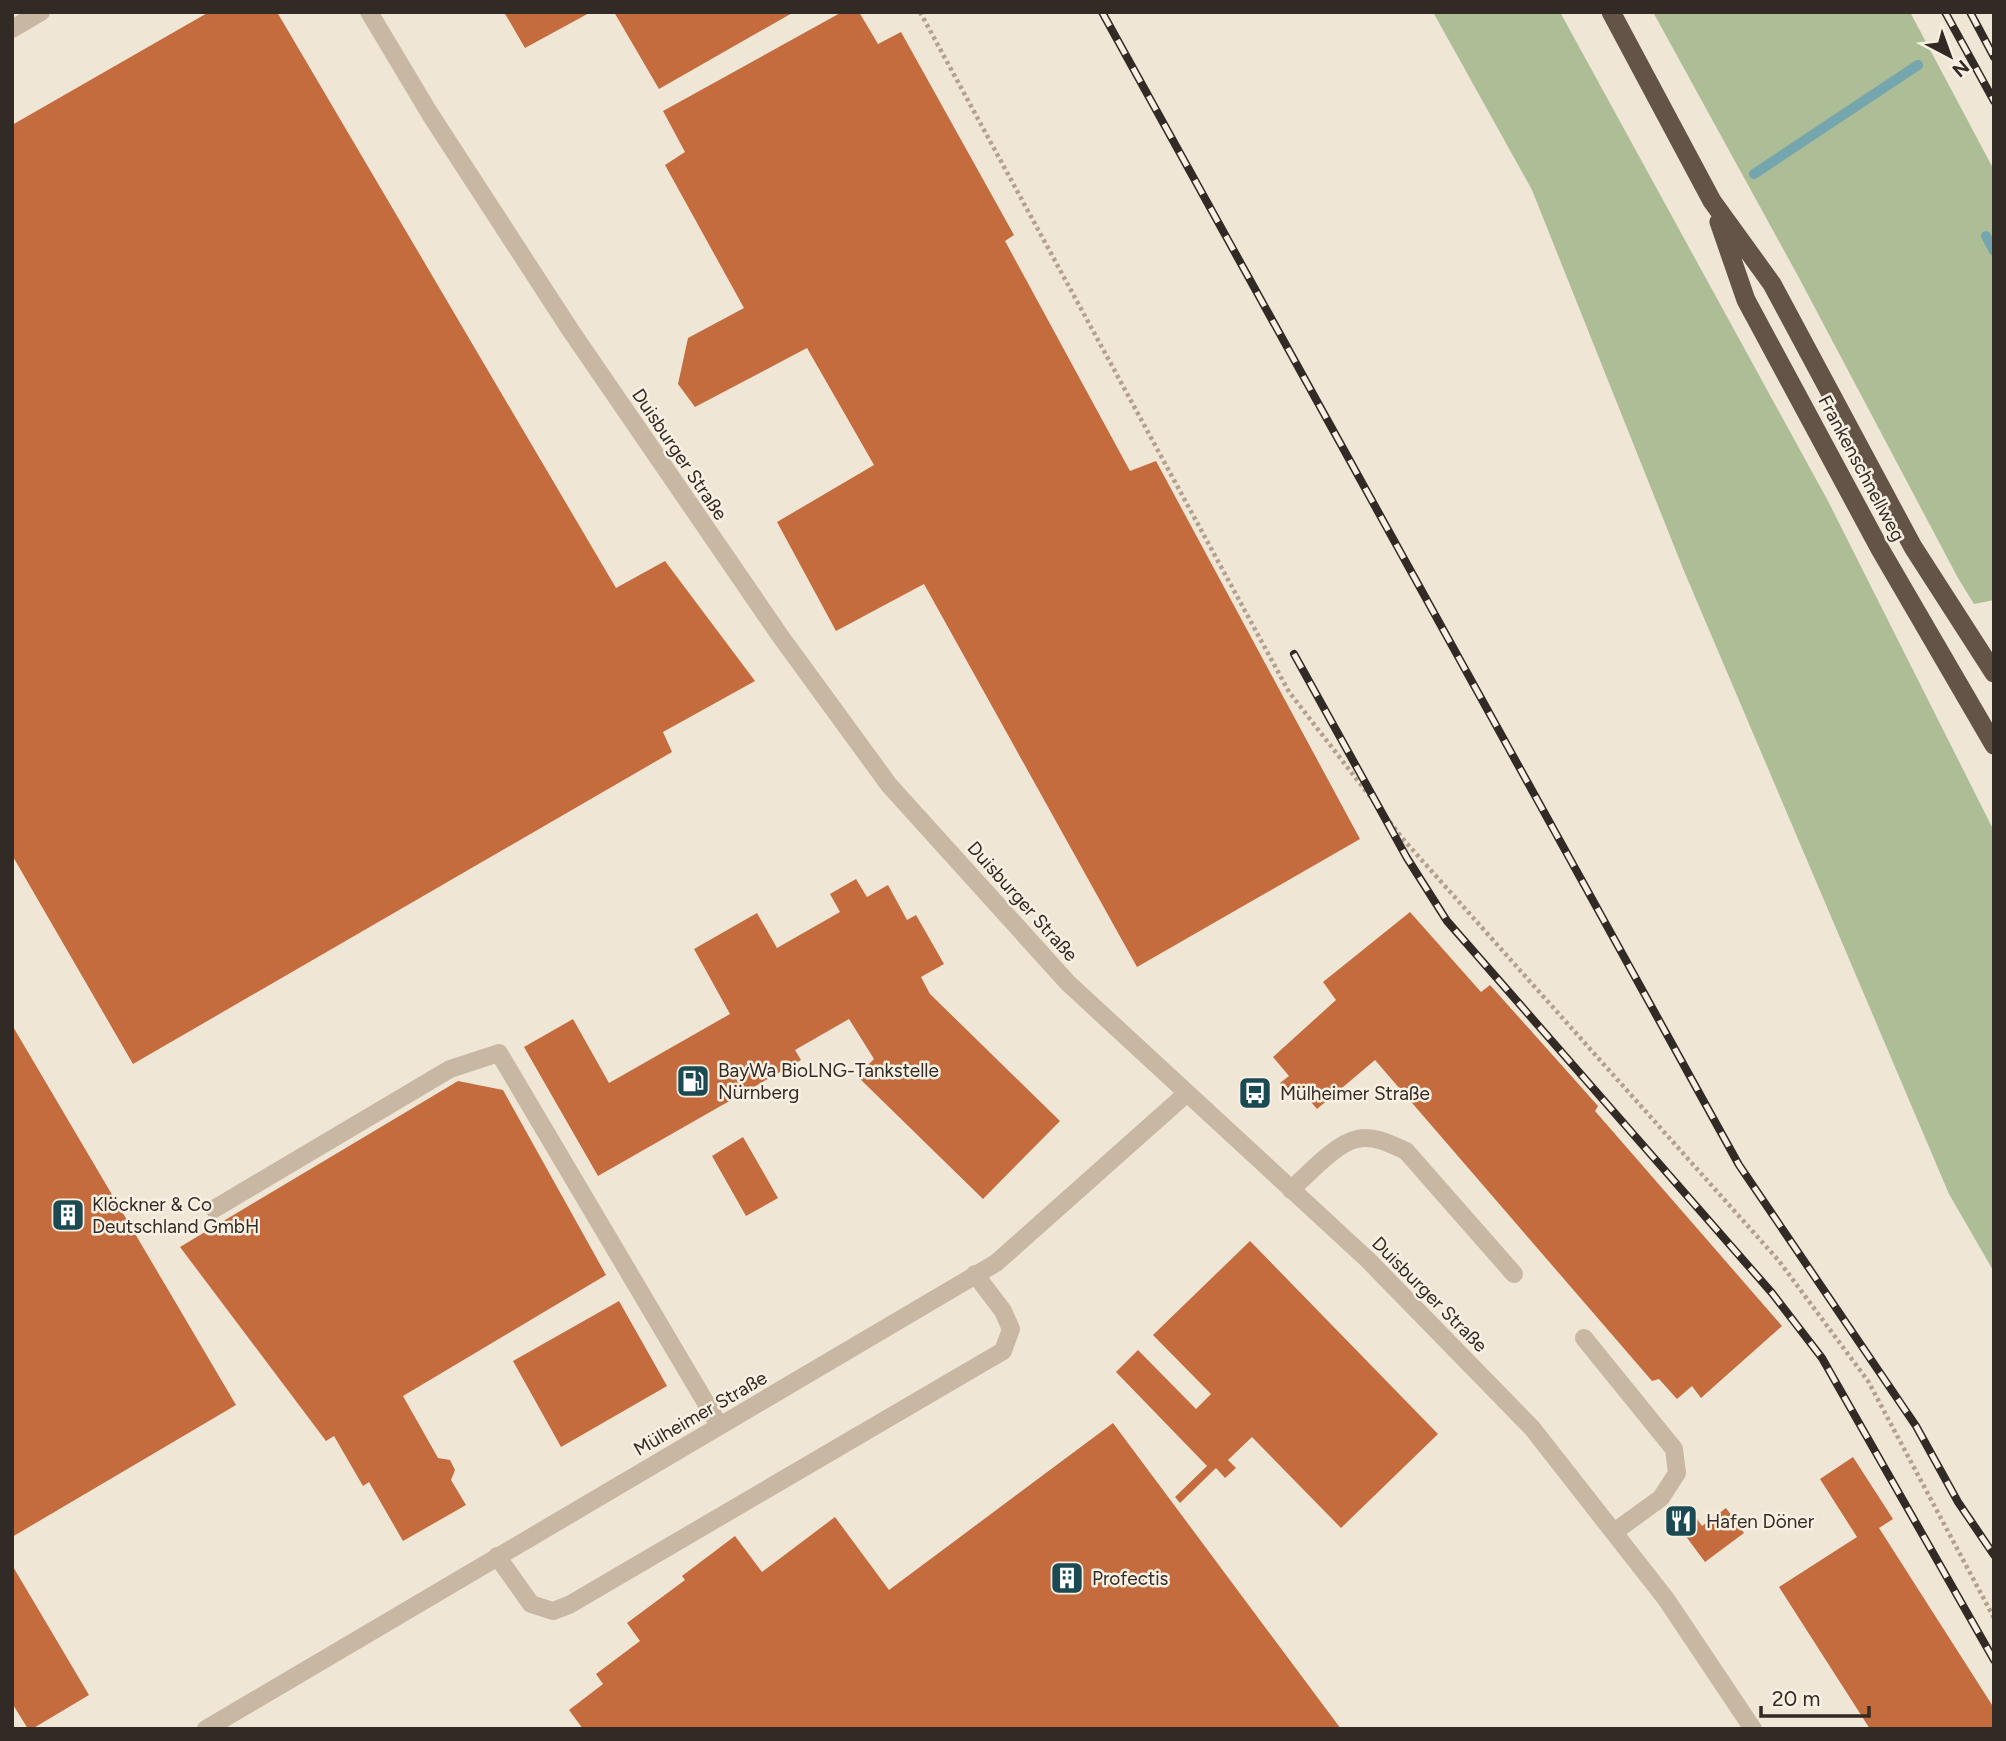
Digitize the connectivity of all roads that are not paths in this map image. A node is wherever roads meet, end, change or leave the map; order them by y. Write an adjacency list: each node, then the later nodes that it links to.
1 (41, 12): 4 (street)
2 (369, 12): 8 (street, Duisburger Straße)
3 (1611, 12): 5 (highway, Frankenschnellweg)
4 (12, 29)
5 (1712, 201): 6 (highway, Frankenschnellweg); 7 (highway, Frankenschnellweg)
6 (1994, 673)
7 (1994, 745)
8 (1186, 1094): 9 (street, Duisburger Straße); 11 (street, Mülheimer Straße)
9 (1291, 1189): 12 (street); 15 (street, Duisburger Straße)
10 (214, 1209): 14 (street)
11 (975, 1274): 14 (street, Mülheimer Straße); 16 (street)
12 (1514, 1274)
13 (1584, 1338): 15 (street)
14 (719, 1426): 16 (street, Mülheimer Straße)
15 (1614, 1532): 18 (street, Duisburger Straße)
16 (497, 1556): 17 (street, Mülheimer Straße)
17 (206, 1729)
18 (1753, 1729)

